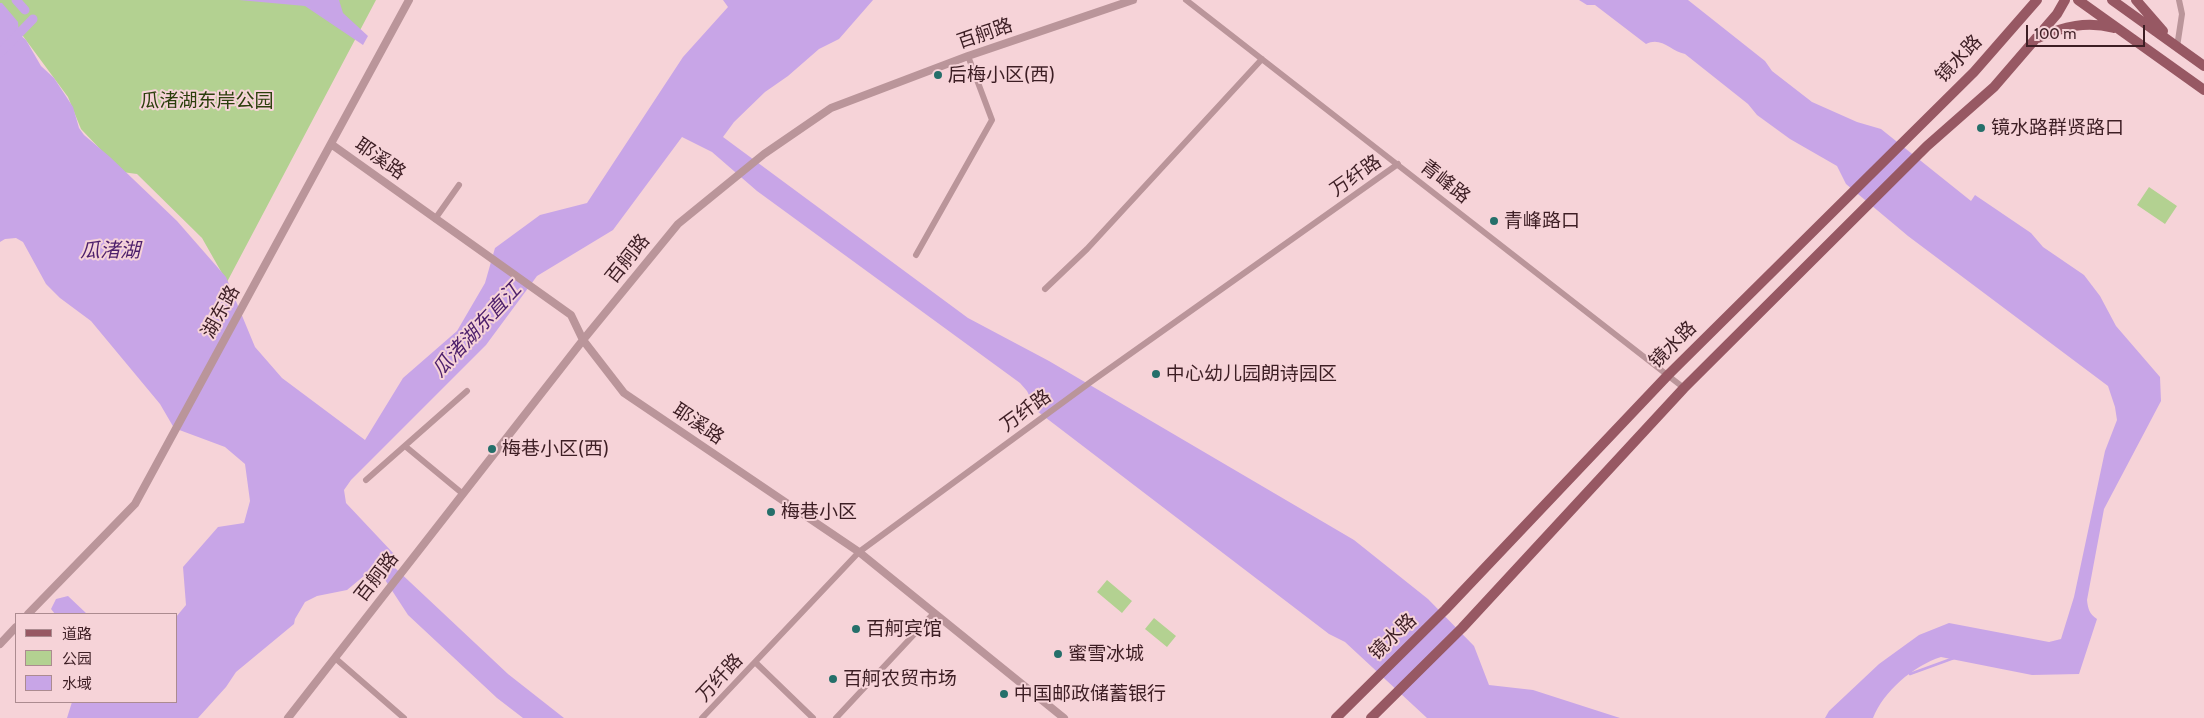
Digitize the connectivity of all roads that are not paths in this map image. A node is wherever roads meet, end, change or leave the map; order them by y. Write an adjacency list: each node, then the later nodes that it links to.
1 (409, 0): 17 (street, 湖东路)
2 (1133, 0): 13 (street, 百舸路)
3 (1186, 0): 14 (street, 青峰路)
4 (2037, 0): 24 (main road, 镜水路)
5 (2065, 0): 11 (main road, 镜水路)
6 (2078, 0): 10 (main road)
7 (2112, 0): 12 (main road)
8 (2136, 0): 12 (main road)
9 (2179, 0): 12 (street)
10 (2118, 29): 11 (main road); 16 (main road)
11 (2035, 39): 25 (main road, 镜水路)
12 (2178, 47): 15 (main road)
13 (968, 56): 21 (street); 23 (street, 百舸路)
14 (1262, 59): 18 (street, 青峰路); 22 (street)
15 (2204, 66)
16 (2204, 90)
17 (330, 144): 20 (street, 耶溪路); 31 (street, 湖东路)
18 (1398, 164): 24 (street, 青峰路); 30 (street, 万纤路)
19 (460, 185): 20 (street)
20 (436, 218): 23 (street, 耶溪路)
21 (916, 255)
22 (1045, 289)
23 (583, 340): 29 (street, 百舸路); 30 (street, 耶溪路)
24 (1668, 375): 25 (street, 青峰路); 43 (main road, 镜水路)
25 (1684, 388): 44 (main road, 镜水路)
26 (466, 391): 27 (street)
27 (406, 446): 28 (street); 29 (street)
28 (366, 480)
29 (463, 494): 35 (street, 百舸路)
30 (859, 552): 32 (street, 耶溪路); 36 (street, 万纤路)
31 (29, 613)
32 (934, 613): 41 (street); 42 (street, 耶溪路)
33 (15, 628): 34 (street)
34 (0, 644)
35 (335, 658): 37 (street, 百舸路); 38 (street)
36 (755, 662): 39 (street, 万纤路); 40 (street)
37 (288, 718)
38 (404, 718)
39 (702, 718)
40 (813, 718)
41 (836, 718)
42 (1064, 718)
43 (1336, 718)
44 (1371, 718)

